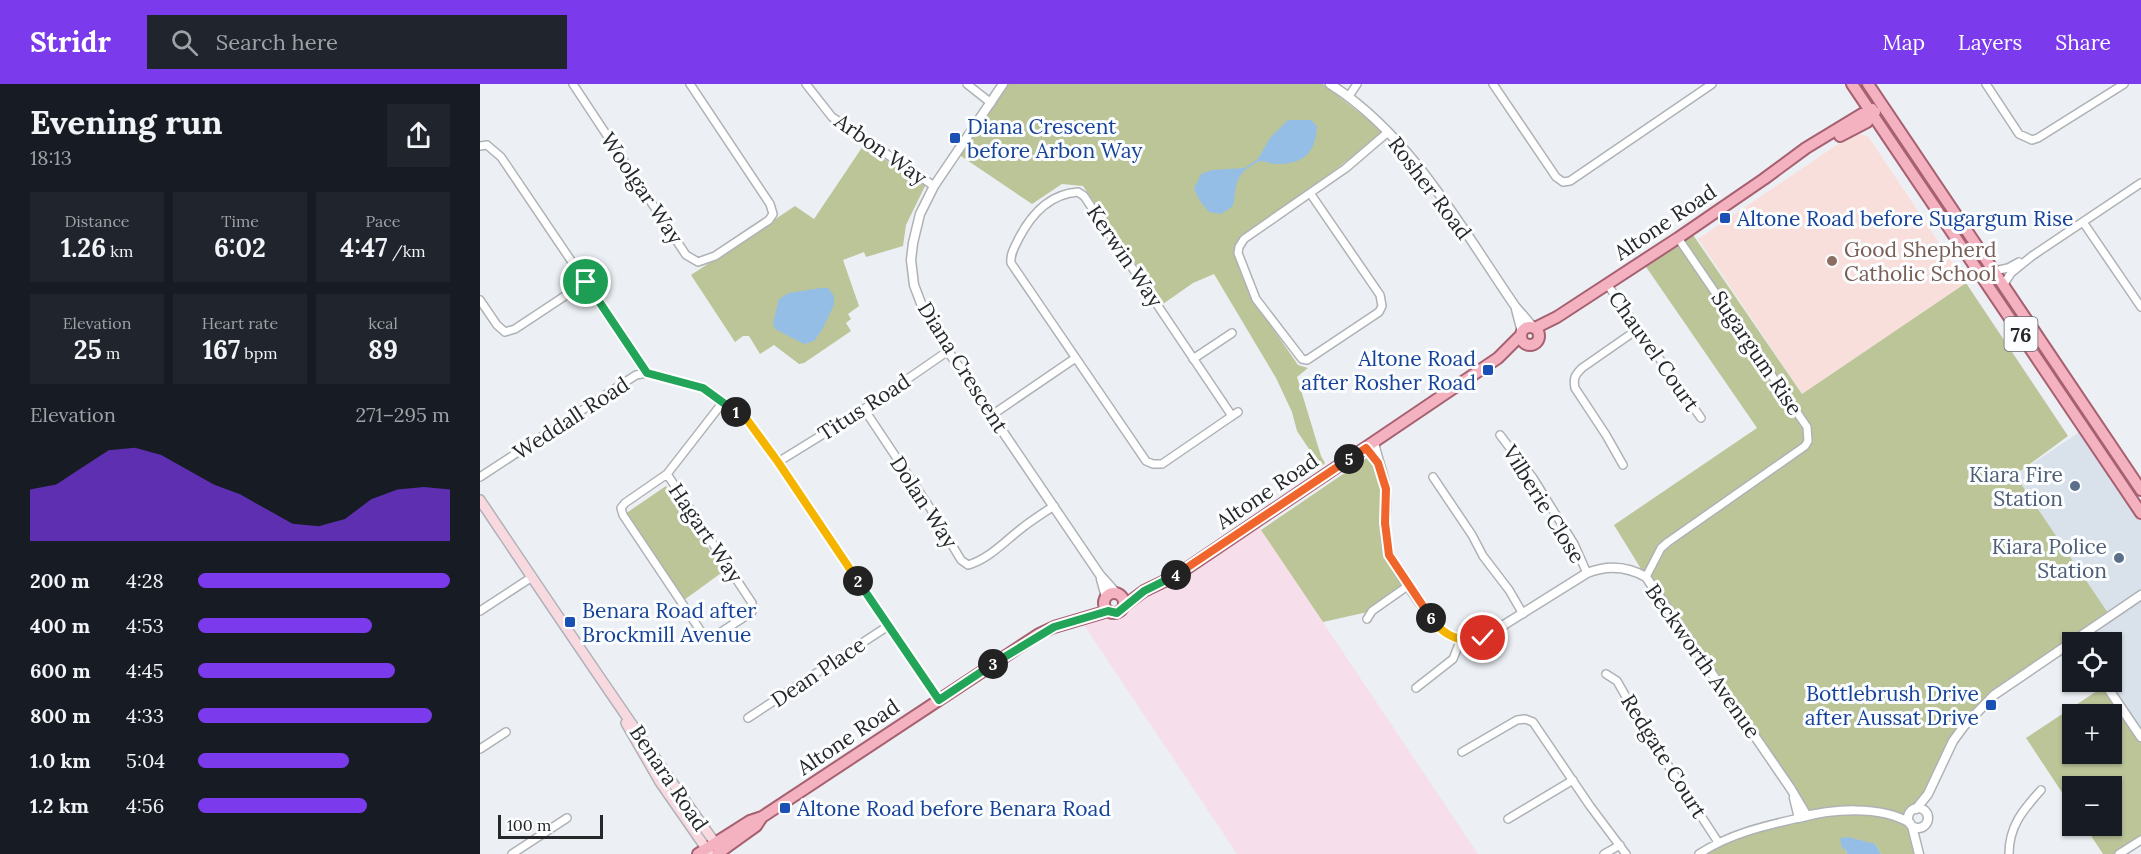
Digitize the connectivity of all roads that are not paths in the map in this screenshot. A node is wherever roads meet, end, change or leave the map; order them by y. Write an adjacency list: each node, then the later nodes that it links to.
1 (690, 84): 13 (street, Woolgar Way)
2 (806, 84): 21 (street, Arbon Way)
3 (967, 84): 15 (street)
4 (1003, 84): 15 (street, Diana Crescent)
5 (1330, 84): 14 (street, Rosher Road)
6 (1357, 84): 14 (street)
7 (1493, 84): 8 (street)
8 (1712, 84)
9 (1852, 84): 16 (main road, 76)
10 (1868, 84): 16 (main road); 17 (main road, 76)
11 (1986, 84): 12 (street)
12 (2124, 84)
13 (575, 85)
14 (1349, 96): 18 (street, Rosher Road)
15 (991, 102): 21 (street, Diana Crescent)
16 (1871, 112): 17 (main road); 24 (main road, Altone Road); 48 (main road, 76)
17 (1894, 122): 26 (main road, 76)
18 (1388, 132): 22 (street); 31 (street, Rosher Road)
19 (480, 146): 27 (street)
20 (2141, 183): 23 (street)
21 (934, 186): 38 (street, Diana Crescent)
22 (1310, 193): 22 (street)
23 (2083, 222): 25 (street); 32 (street)
24 (1678, 238): 28 (main road, Altone Road); 62 (street, Sugargum Rise)
25 (2032, 256): 26 (street); 29 (street)
26 (1994, 270): 29 (main road, 76)
27 (586, 282): 30 (street); 42 (street)
28 (1607, 284): 33 (street, Chauvel Court); 34 (main road, Altone Road)
29 (2004, 284): 45 (main road, 76)
30 (480, 300)
31 (1515, 306): 34 (street, Rosher Road); 36 (street, Rosher Road)
32 (2141, 307)
33 (1638, 329): 47 (street, Chauvel Court); 52 (street)
34 (1536, 331): 36 (main road); 37 (main road)
35 (1232, 333): 40 (street)
36 (1522, 333): 37 (main road); 41 (main road, Altone Road)
37 (1529, 344): 41 (main road, Altone Road)
38 (948, 351): 44 (street, Titus Road); 46 (street, Diana Crescent)
39 (1074, 358): 40 (street, Kerwin Way); 40 (street, Kerwin Way); 46 (street)
40 (1193, 358)
41 (1498, 358): 50 (main road, Altone Road)
42 (647, 373): 43 (street, Weddall Road); 54 (street, Weddall Road)
43 (723, 402): 51 (street, Weddall Road); 53 (street, Hagart Way)
44 (864, 410): 51 (street, Titus Road); 58 (street, Dolan Way)
45 (2090, 413): 48 (main road); 56 (main road, 76)
46 (992, 415): 58 (street, Diana Crescent)
47 (1701, 418)
48 (2086, 432): 59 (main road, 76)
49 (1500, 435): 60 (street, Vilberie Close)
50 (1370, 445): 63 (street); 64 (main road, Altone Road)
51 (778, 462): 71 (street, Weddall Road)
52 (1623, 465)
53 (667, 474): 53 (street, Hagart Way)
54 (480, 477)
55 (1433, 477): 69 (street)
56 (2139, 487): 59 (main road)
57 (480, 500): 61 (main road, Benara Road)
58 (1054, 506): 66 (street, Diana Crescent)
59 (2139, 509)
60 (1587, 573): 62 (street, Beckworth Avenue); 69 (street, Beckworth Avenue)
61 (532, 577): 68 (street); 99 (main road, Benara Road)
62 (1646, 577): 90 (street, Beckworth Avenue)
63 (1409, 585): 70 (street); 73 (street)
64 (1144, 591): 66 (main road, Altone Road); 67 (main road, Altone Road)
65 (2141, 595): 72 (street)
66 (1111, 600): 67 (main road); 67 (main road, Altone Road); 78 (main road, Altone Road)
67 (1124, 606)
68 (480, 611)
69 (1523, 614): 73 (street, Beckworth Avenue)
70 (1367, 619)
71 (888, 626): 78 (street, Weddall Road); 79 (street, Dean Place)
72 (2089, 632)
73 (1461, 639): 76 (street)
74 (2062, 650): 86 (street)
75 (1606, 674): 96 (street, Redgate Court)
76 (1416, 688)
77 (2110, 692): 81 (street)
78 (939, 700): 99 (main road, Altone Road)
79 (748, 718)
80 (506, 732): 82 (street)
81 (2141, 737)
82 (480, 749)
83 (1462, 752): 84 (street)
84 (1573, 780): 92 (street); 97 (street)
85 (2041, 790): 104 (street)
86 (1928, 794): 87 (street); 88 (street)
87 (1913, 811): 88 (street); 89 (street); 93 (street)
88 (1927, 815): 94 (street)
89 (1899, 816): 90 (street); 93 (street)
90 (1803, 817): 96 (street)
91 (567, 818): 100 (street)
92 (1508, 819)
93 (1911, 824): 94 (street); 98 (street)
94 (1924, 826): 98 (street)
95 (2141, 840): 105 (street)
96 (1718, 842): 103 (street)
97 (1620, 845): 101 (street); 102 (street)
98 (1919, 850)
99 (713, 851)
100 (512, 854)
101 (1604, 854)
102 (1626, 854)
103 (1699, 854)
104 (2009, 854)
105 (2119, 854)

